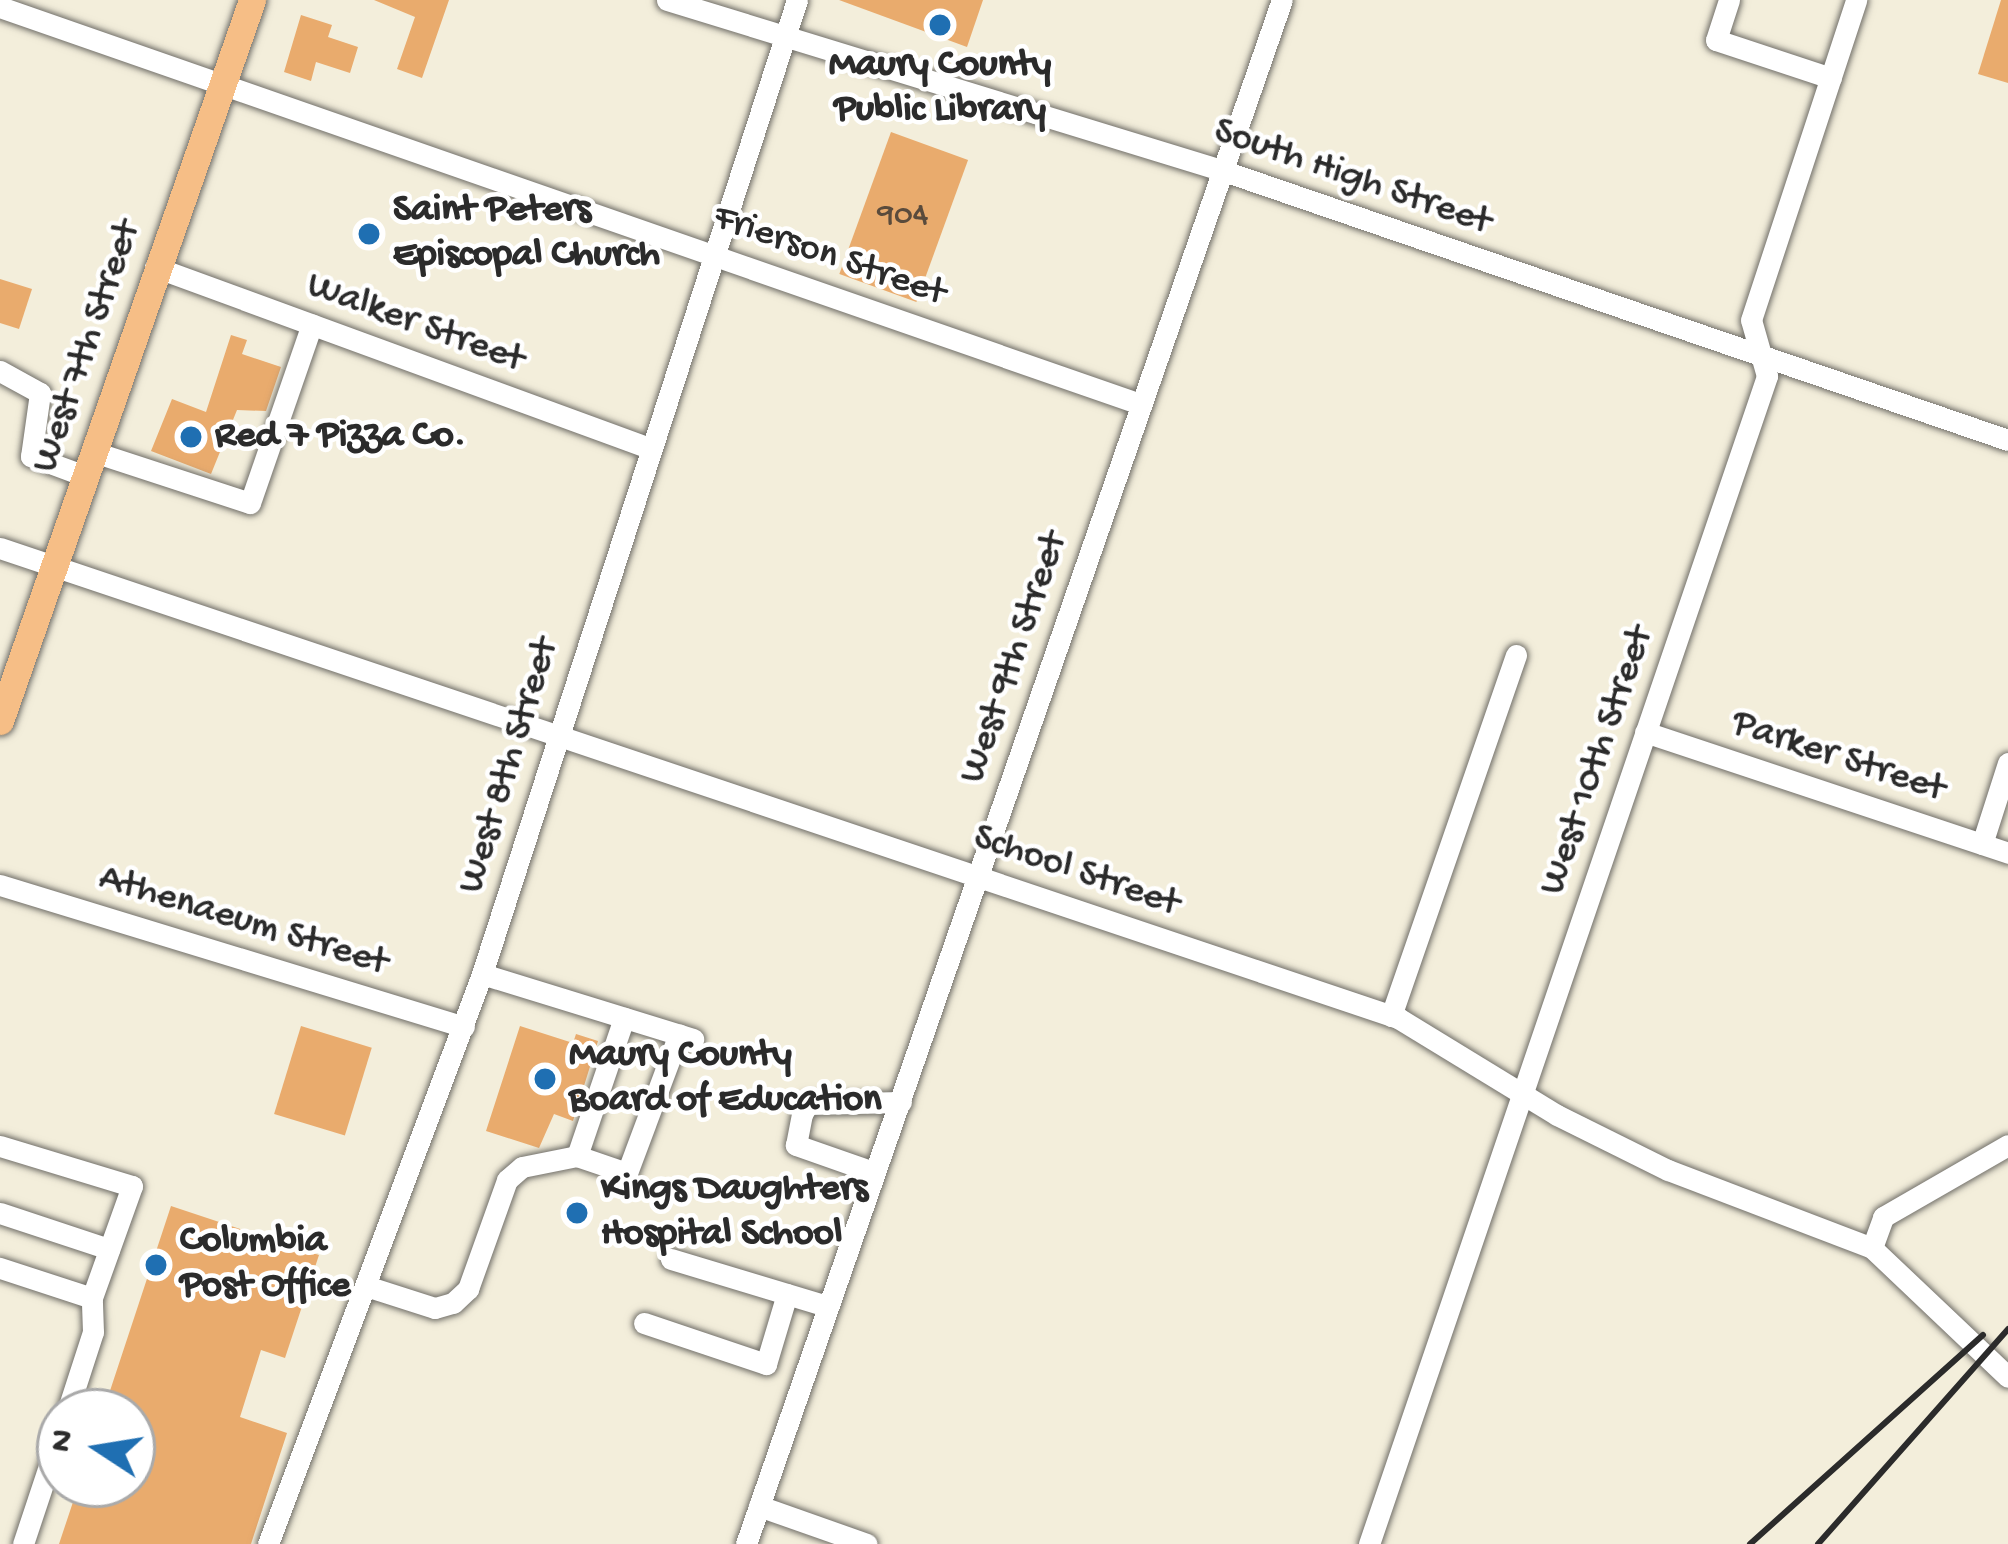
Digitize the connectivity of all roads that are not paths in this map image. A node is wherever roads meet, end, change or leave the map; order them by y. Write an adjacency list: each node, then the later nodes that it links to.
1 (252, 0): 10 (main road, West 7th Street)
2 (668, 0): 8 (street, South High Street)
3 (797, 0): 8 (street, West 8th Street)
4 (1282, 0): 11 (street, West 9th Street)
5 (1730, 0): 9 (street)
6 (1856, 0): 9 (street, West 10th Street)
7 (0, 7): 10 (street, Frierson Street)
8 (787, 31): 11 (street, South High Street); 12 (street, West 8th Street)
9 (1831, 78): 15 (street, West 10th Street)
10 (222, 86): 12 (street, Frierson Street); 13 (main road, West 7th Street)
11 (1221, 170): 15 (street, South High Street); 17 (street, West 9th Street)
12 (714, 255): 17 (street, Frierson Street); 19 (street, West 8th Street)
13 (155, 267): 14 (street, Walker Street); 20 (main road, West 7th Street)
14 (312, 324): 19 (street, Walker Street); 20 (street)
15 (1762, 357): 18 (street, South High Street); 26 (street, West 10th Street)
16 (0, 371): 20 (street)
17 (1140, 404): 31 (street, West 9th Street)
18 (2008, 440)
19 (649, 448): 27 (street, West 8th Street)
20 (90, 464): 22 (main road, West 7th Street)
21 (0, 548): 22 (street, School Street)
22 (53, 562): 24 (main road, West 7th Street); 27 (street, School Street)
23 (1516, 655): 34 (street)
24 (6, 683): 25 (main road, West 7th Street)
25 (0, 721)
26 (1645, 732): 29 (street, Parker Street); 37 (street, West 10th Street)
27 (558, 734): 31 (street, School Street); 33 (street, West 8th Street)
28 (2008, 763): 29 (street)
29 (1982, 844): 30 (street, Parker Street)
30 (2008, 854)
31 (977, 877): 34 (street, School Street); 38 (street, West 9th Street)
32 (0, 885): 36 (street, Athenaeum Street)
33 (482, 974): 35 (street); 36 (street, West 8th Street)
34 (1391, 1016): 37 (street, School Street)
35 (624, 1018): 41 (street); 41 (street)
36 (464, 1027): 48 (street, West 8th Street)
37 (1525, 1093): 44 (street, School Street); 61 (street, West 10th Street)
38 (901, 1102): 42 (street, West 9th Street); 42 (street)
39 (2008, 1144): 44 (street)
40 (0, 1146): 45 (street)
41 (577, 1156): 48 (street)
42 (874, 1172): 51 (street, West 9th Street)
43 (0, 1213): 45 (street)
44 (1872, 1248): 53 (street, School Street)
45 (110, 1249): 50 (street)
46 (671, 1259): 49 (street)
47 (0, 1268): 50 (street)
48 (366, 1286): 58 (street, West 8th Street)
49 (787, 1294): 51 (street); 52 (street)
50 (92, 1298): 54 (street)
51 (827, 1306): 56 (street, West 9th Street)
52 (644, 1323)
53 (2008, 1377)
54 (75, 1388)
55 (36, 1505): 57 (street)
56 (759, 1506): 59 (street, West 9th Street); 60 (street)
57 (23, 1544)
58 (268, 1544)
59 (746, 1544)
60 (866, 1544)
61 (1369, 1544)

